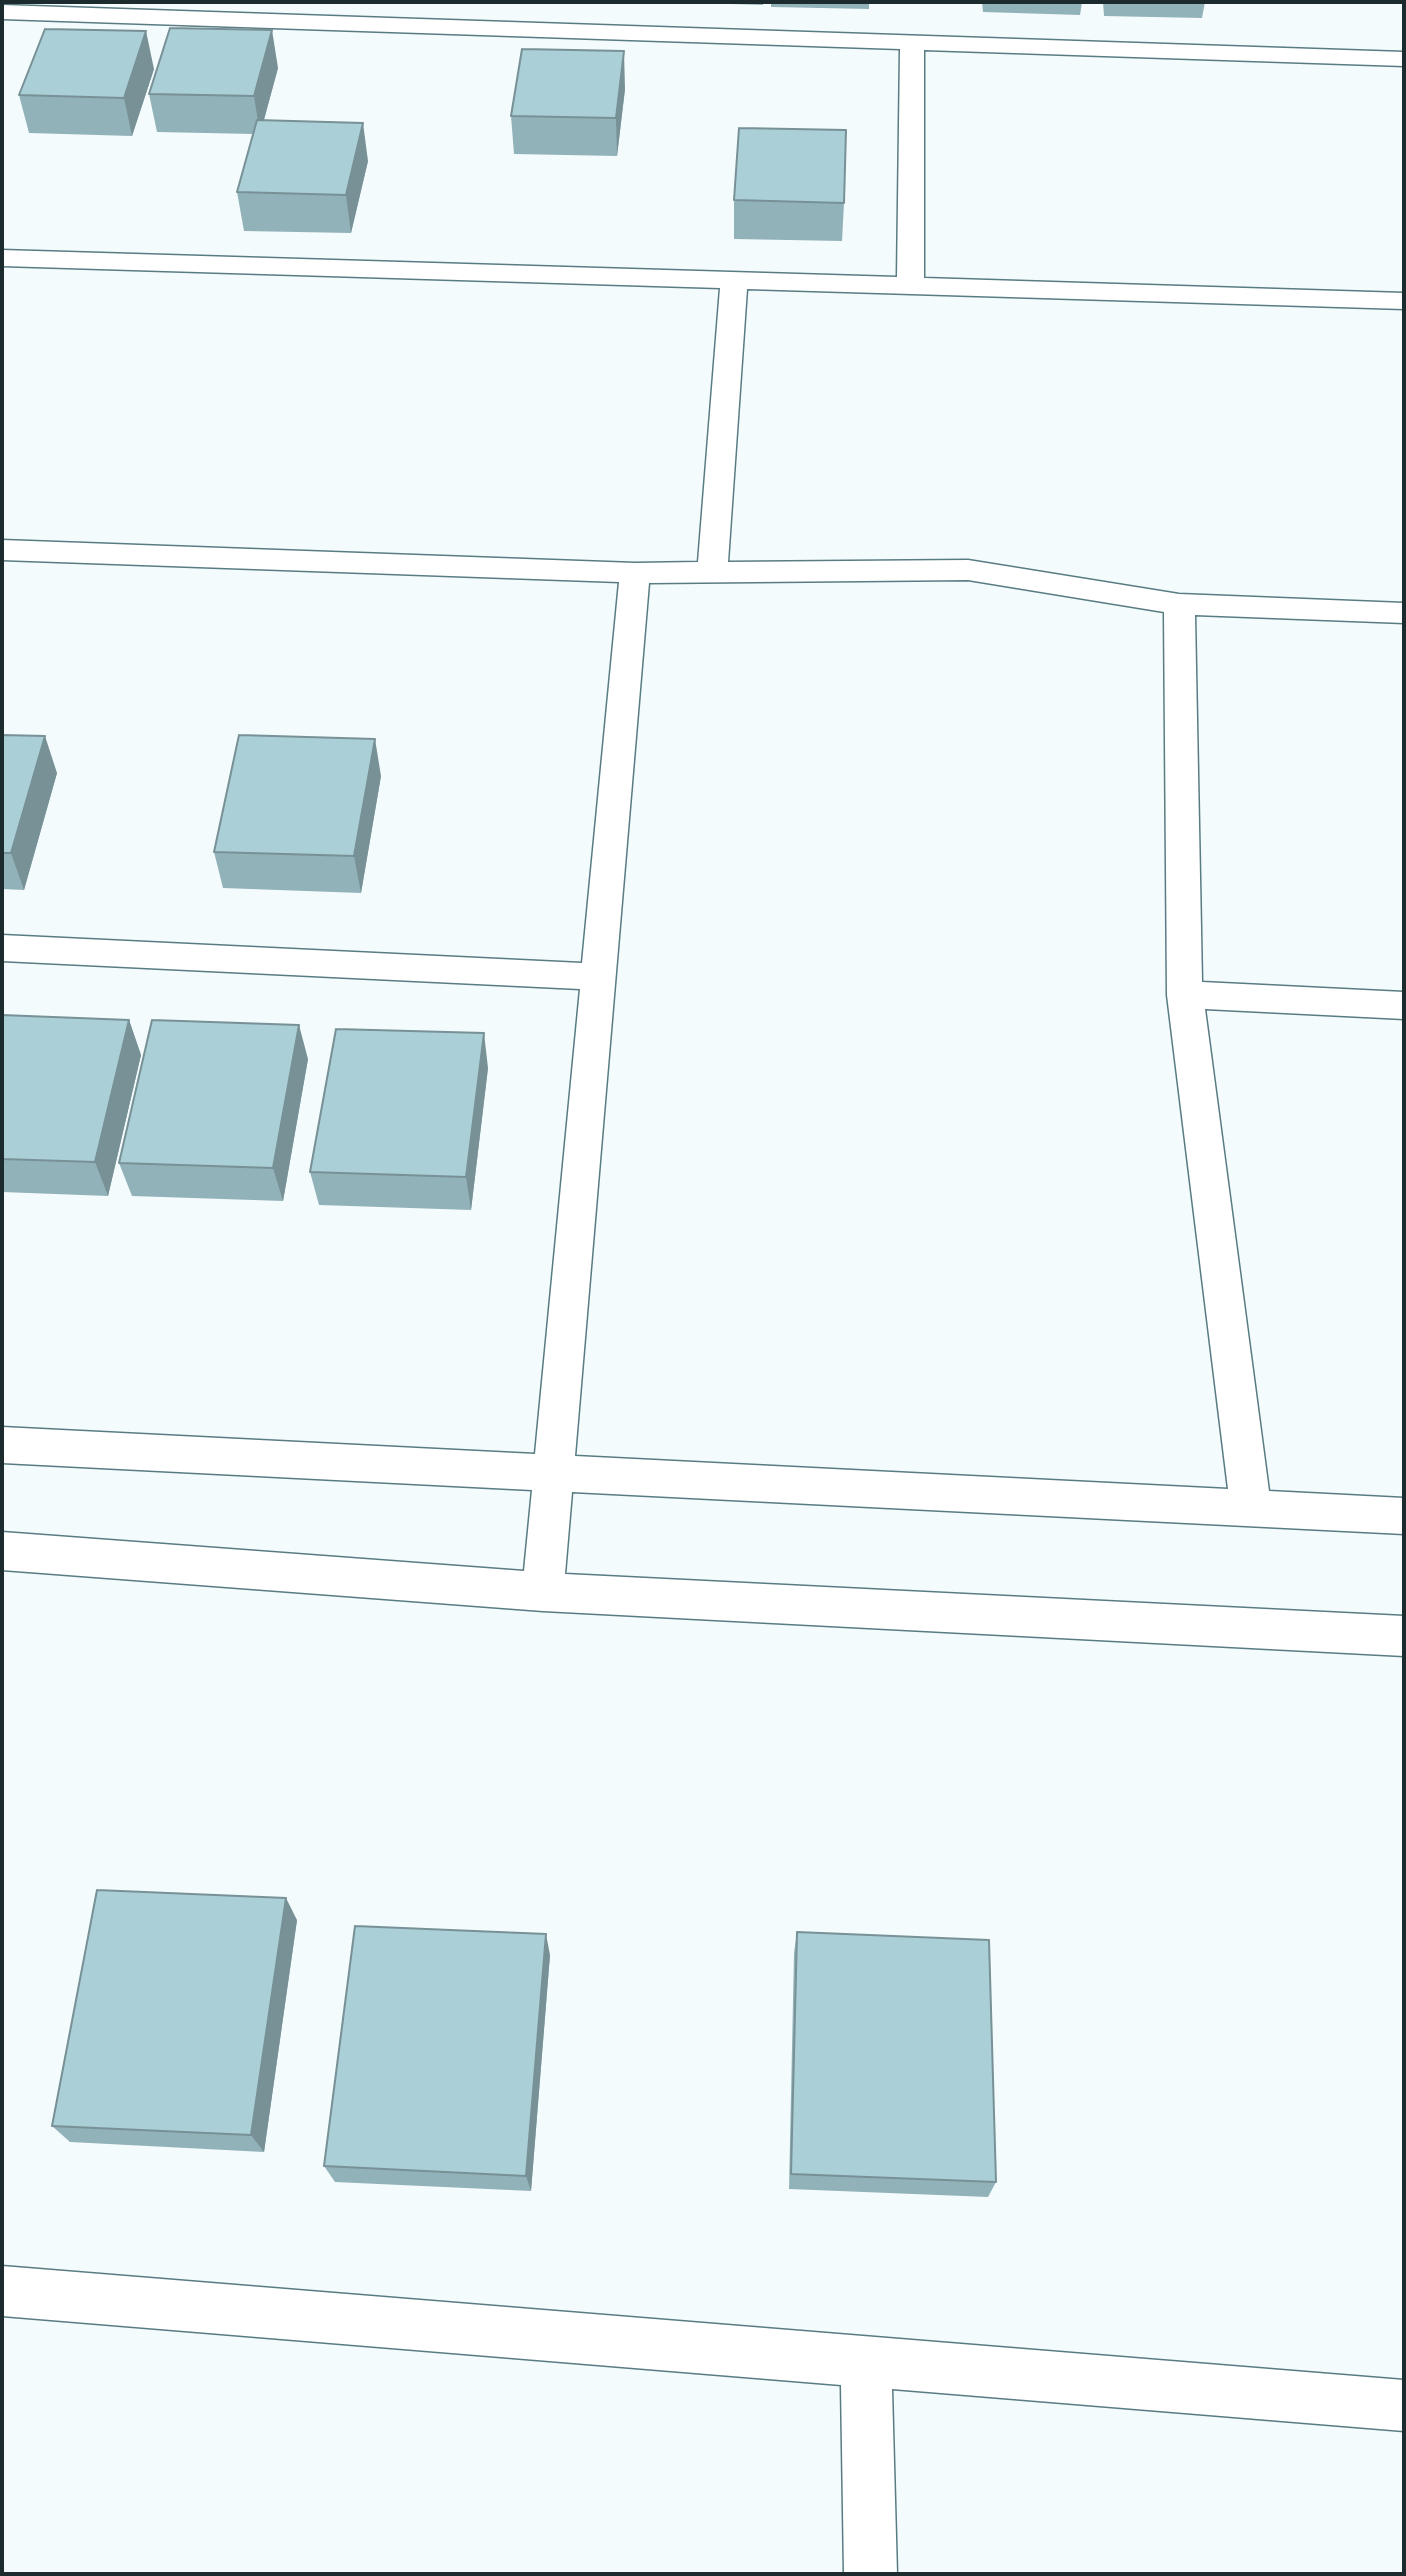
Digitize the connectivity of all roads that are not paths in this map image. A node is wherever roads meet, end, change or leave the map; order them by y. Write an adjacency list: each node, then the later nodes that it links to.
1 (2, 12): 2 (street)
2 (912, 42): 3 (street); 6 (street)
3 (1404, 59)
4 (2, 258): 5 (street)
5 (734, 281): 6 (street); 9 (street)
6 (910, 286): 7 (street)
7 (1404, 301)
8 (2, 550): 10 (street)
9 (712, 572): 10 (street); 11 (street)
10 (635, 573): 14 (street)
11 (1179, 604): 12 (street); 15 (street)
12 (1404, 612)
13 (2, 948): 14 (street)
14 (597, 976): 18 (street)
15 (1185, 995): 16 (street); 19 (street)
16 (1404, 1005)
17 (2, 1445): 18 (street)
18 (552, 1473): 19 (street); 22 (street)
19 (1251, 1509): 20 (street)
20 (1404, 1516)
21 (2, 1551): 22 (street)
22 (543, 1592): 23 (street)
23 (1404, 1636)
24 (2, 2291): 25 (street)
25 (866, 2362): 26 (street); 27 (street)
26 (1404, 2406)
27 (870, 2574)

